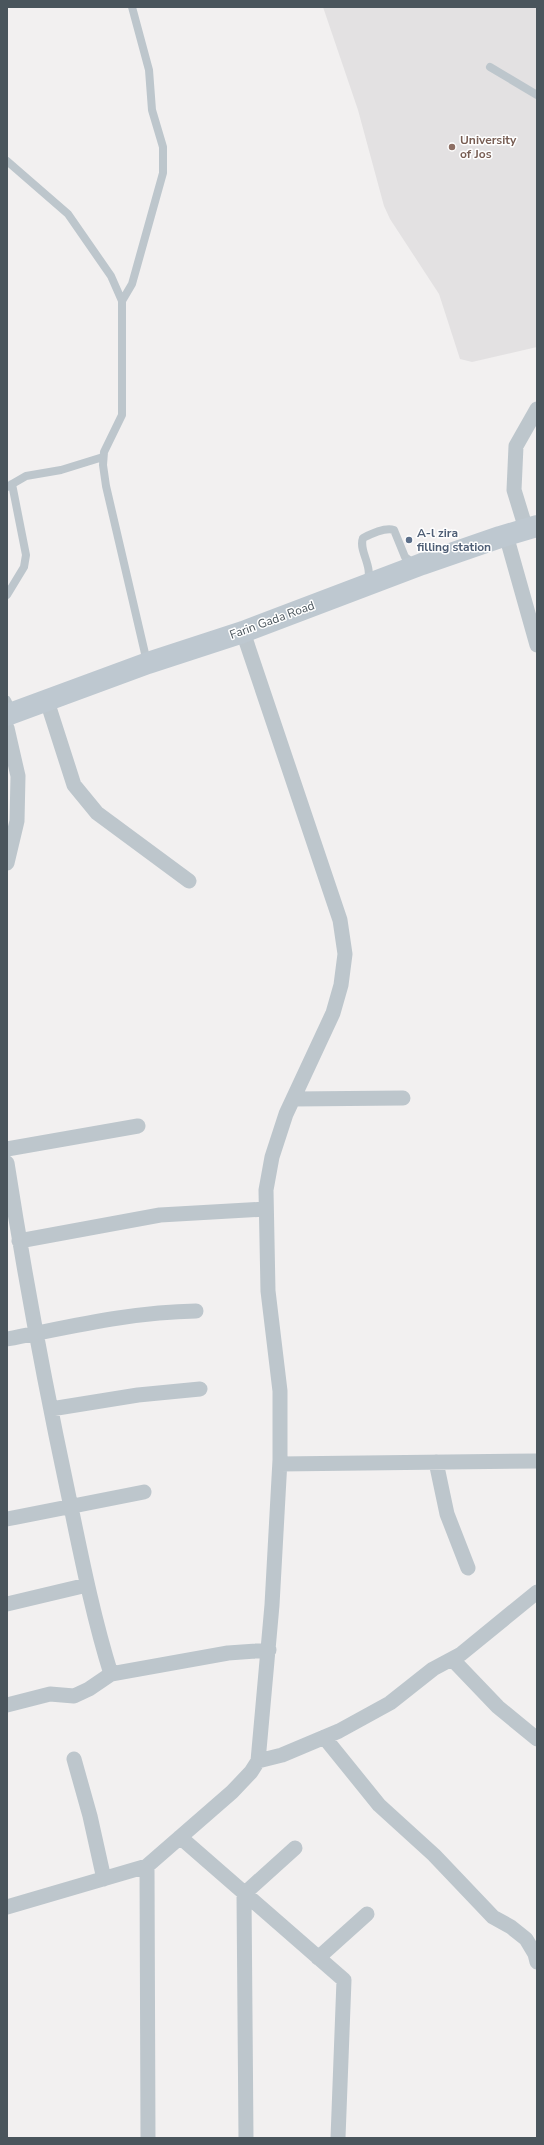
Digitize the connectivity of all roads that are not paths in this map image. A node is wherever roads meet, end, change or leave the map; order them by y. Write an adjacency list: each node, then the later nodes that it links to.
1 (132, 7): 5 (lane)
2 (490, 67): 3 (lane)
3 (537, 95)
4 (7, 161): 5 (lane)
5 (122, 301): 7 (lane)
6 (537, 409): 9 (street)
7 (103, 457): 8 (lane); 15 (lane)
8 (10, 485): 12 (lane)
9 (523, 530): 10 (main road, Farin Gada Road); 14 (street)
10 (418, 566): 11 (main road, Farin Gada Road); 11 (lane)
11 (366, 586): 13 (main road, Farin Gada Road)
12 (7, 595)
13 (243, 632): 15 (main road, Farin Gada Road); 21 (street)
14 (537, 645)
15 (148, 663): 16 (main road, Farin Gada Road)
16 (47, 701): 17 (main road, Farin Gada Road); 19 (street)
17 (9, 714): 18 (street)
18 (7, 863)
19 (189, 881)
20 (403, 1098): 21 (street)
21 (294, 1099): 25 (street)
22 (138, 1126): 23 (street)
23 (7, 1149)
24 (7, 1163): 26 (street)
25 (266, 1209): 26 (street); 34 (street)
26 (19, 1241): 28 (street)
27 (196, 1311): 28 (street)
28 (36, 1333): 29 (street); 31 (street)
29 (7, 1339)
30 (200, 1389): 31 (street)
31 (51, 1409): 36 (street)
32 (436, 1462): 33 (street); 34 (street); 38 (street)
33 (537, 1462)
34 (280, 1464): 42 (street)
35 (144, 1492): 36 (street)
36 (70, 1506): 37 (street); 39 (street)
37 (7, 1519)
38 (468, 1568)
39 (87, 1585): 41 (street); 44 (street)
40 (537, 1592): 43 (street)
41 (7, 1604)
42 (269, 1650): 44 (street); 49 (street)
43 (452, 1659): 46 (street); 47 (street)
44 (111, 1674): 45 (street)
45 (7, 1705)
46 (324, 1738): 49 (street); 58 (street)
47 (537, 1739)
48 (74, 1759): 53 (street)
49 (258, 1761): 50 (street)
50 (180, 1837): 52 (street); 54 (street)
51 (295, 1848): 54 (street)
52 (147, 1866): 53 (street); 59 (street)
53 (104, 1879): 55 (street)
54 (244, 1894): 57 (street); 60 (street)
55 (7, 1907)
56 (367, 1914): 57 (street)
57 (318, 1958): 61 (street)
58 (537, 1962)
59 (148, 2138)
60 (246, 2138)
61 (338, 2138)

